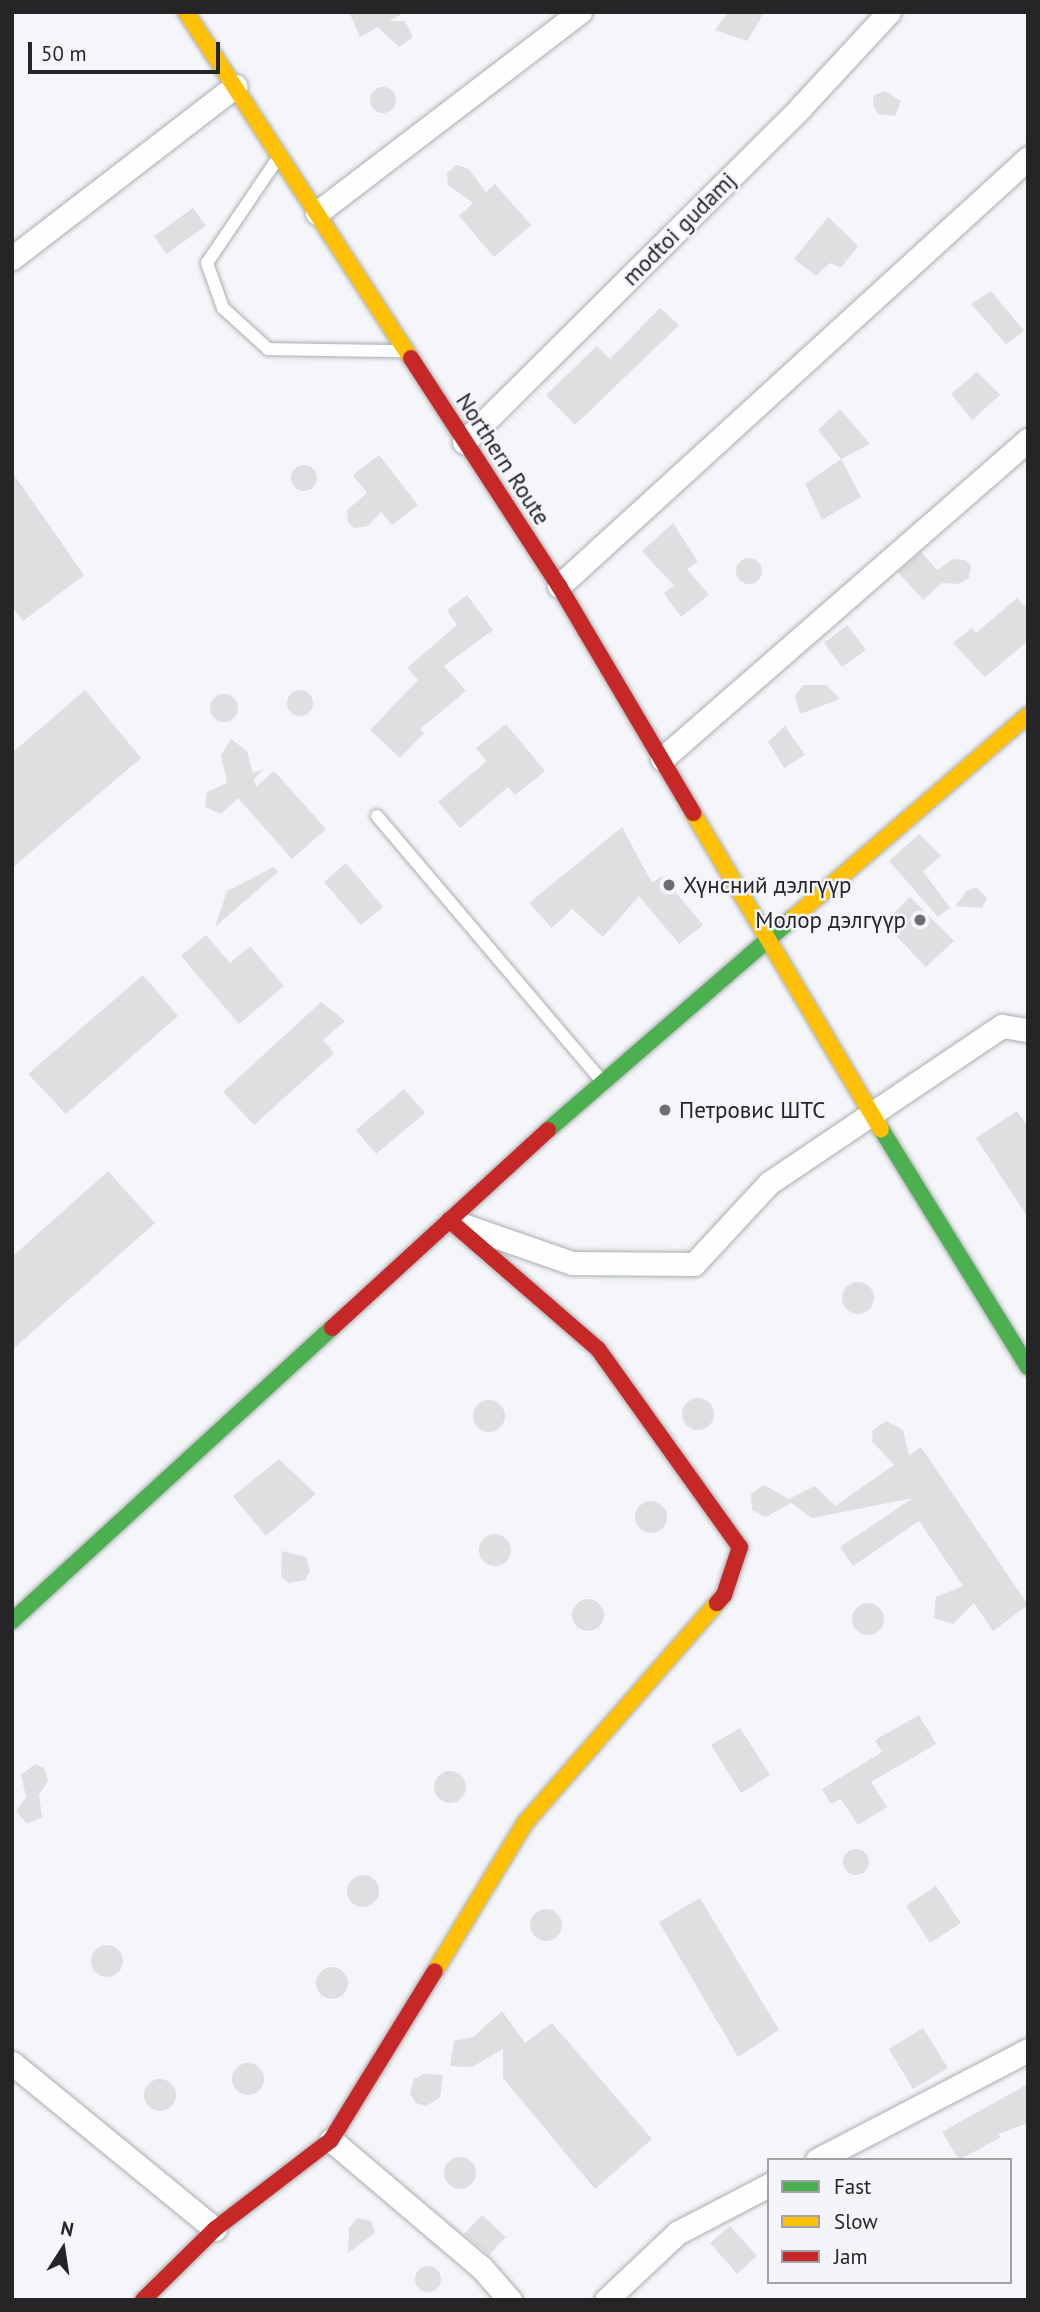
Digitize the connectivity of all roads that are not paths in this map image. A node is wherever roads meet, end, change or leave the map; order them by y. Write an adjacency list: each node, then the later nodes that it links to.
1 (186, 12): 4 (main road, Northern Route)
2 (580, 12): 7 (street)
3 (889, 12): 11 (street, modtoi gudamj)
4 (235, 86): 5 (main road, Northern Route); 8 (street)
5 (278, 158): 7 (main road, Northern Route); 9 (lane)
6 (1028, 159): 12 (street)
7 (317, 212): 9 (main road, Northern Route)
8 (12, 258)
9 (405, 351): 11 (main road, Northern Route)
10 (1028, 440): 14 (street)
11 (464, 442): 12 (main road, Northern Route)
12 (559, 586): 14 (main road, Northern Route)
13 (1028, 715): 16 (main road)
14 (662, 759): 16 (main road, Northern Route)
15 (377, 816): 18 (lane)
16 (771, 938): 18 (main road); 19 (main road, Northern Route)
17 (1028, 1030): 19 (street)
18 (603, 1082): 20 (main road)
19 (873, 1116): 20 (street); 21 (main road, Northern Route)
20 (449, 1220): 22 (main road); 25 (main road)
21 (1028, 1367)
22 (12, 1621)
23 (1028, 2050): 26 (street)
24 (12, 2063): 28 (street)
25 (331, 2140): 28 (main road); 29 (street)
26 (821, 2158)
27 (767, 2186): 31 (street)
28 (215, 2229): 30 (main road)
29 (495, 2294)
30 (143, 2300)
31 (606, 2300)

